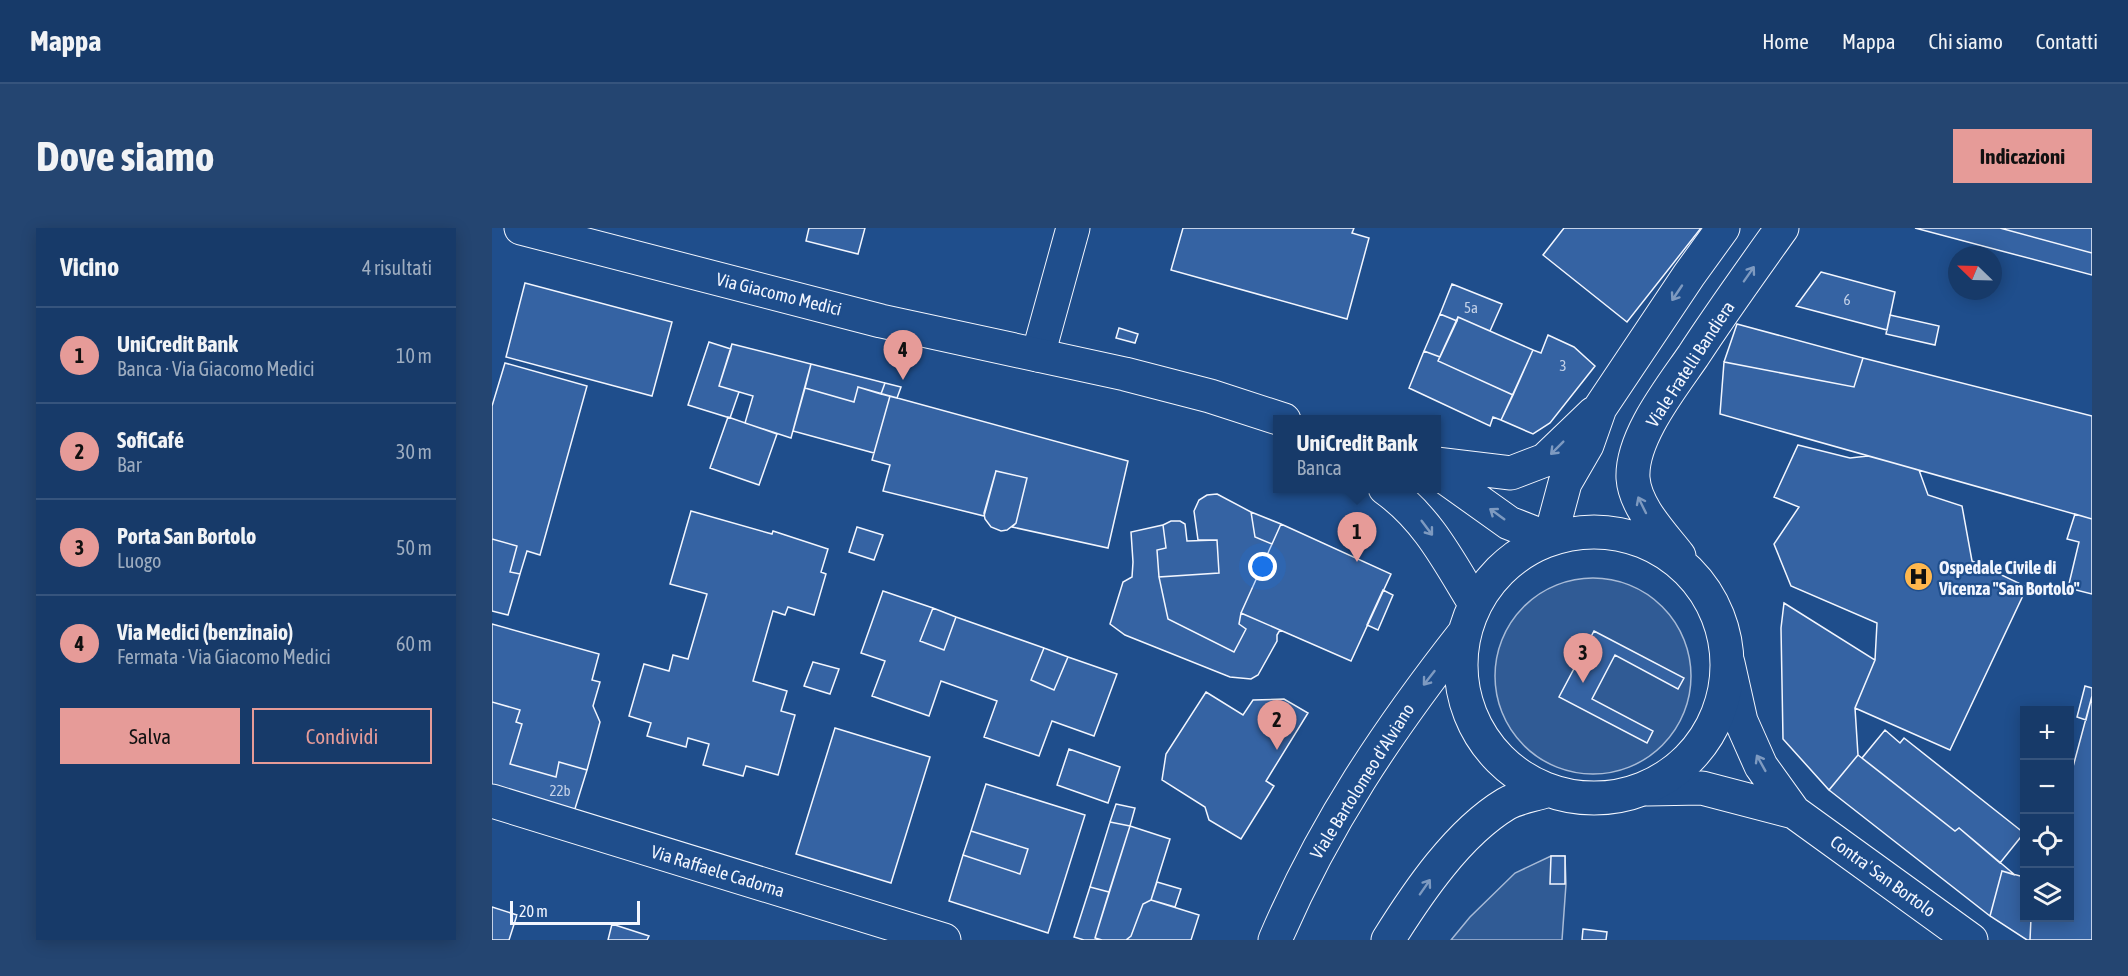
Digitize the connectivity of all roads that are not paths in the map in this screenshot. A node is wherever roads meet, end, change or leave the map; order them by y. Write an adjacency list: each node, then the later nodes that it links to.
1 (521, 228): 5 (main road, Via Giacomo Medici)
2 (1073, 228): 5 (main road)
3 (1723, 228): 6 (main road, one-way to 6)
4 (1782, 228): 12 (main road, Viale Fratelli Bandiera, one-way to 4)
5 (1038, 355): 7 (main road, Via Giacomo Medici)
6 (1600, 408): 8 (main road, one-way to 8); 11 (main road)
7 (1273, 416)
8 (1441, 464)
9 (1441, 474): 11 (main road, one-way to 9)
10 (1391, 493): 13 (main road, one-way to 13)
11 (1550, 539): 12 (main road, Viale Bartolomeo d'Alviano); 13 (main road, Viale Bartolomeo d'Alviano)
12 (1689, 569): 14 (main road, Viale Bartolomeo d'Alviano)
13 (1470, 618): 16 (main road, Viale Bartolomeo d'Alviano); 20 (main road, Viale Bartolomeo d'Alviano, one-way to 20)
14 (1728, 663): 15 (main road, Viale Bartolomeo d'Alviano); 18 (main road, Contra' San Bortolo, one-way to 14)
15 (1647, 789): 16 (main road, Viale Bartolomeo d'Alviano); 18 (main road, Contra' San Bortolo)
16 (1546, 791): 21 (main road, Viale Bartolomeo d'Alviano, one-way to 16)
17 (492, 801): 19 (main road, Via Raffaele Cadorna)
18 (1794, 812): 22 (main road, Contra' San Bortolo)
19 (944, 940)
20 (1275, 940)
21 (1389, 940)
22 (1971, 940)

